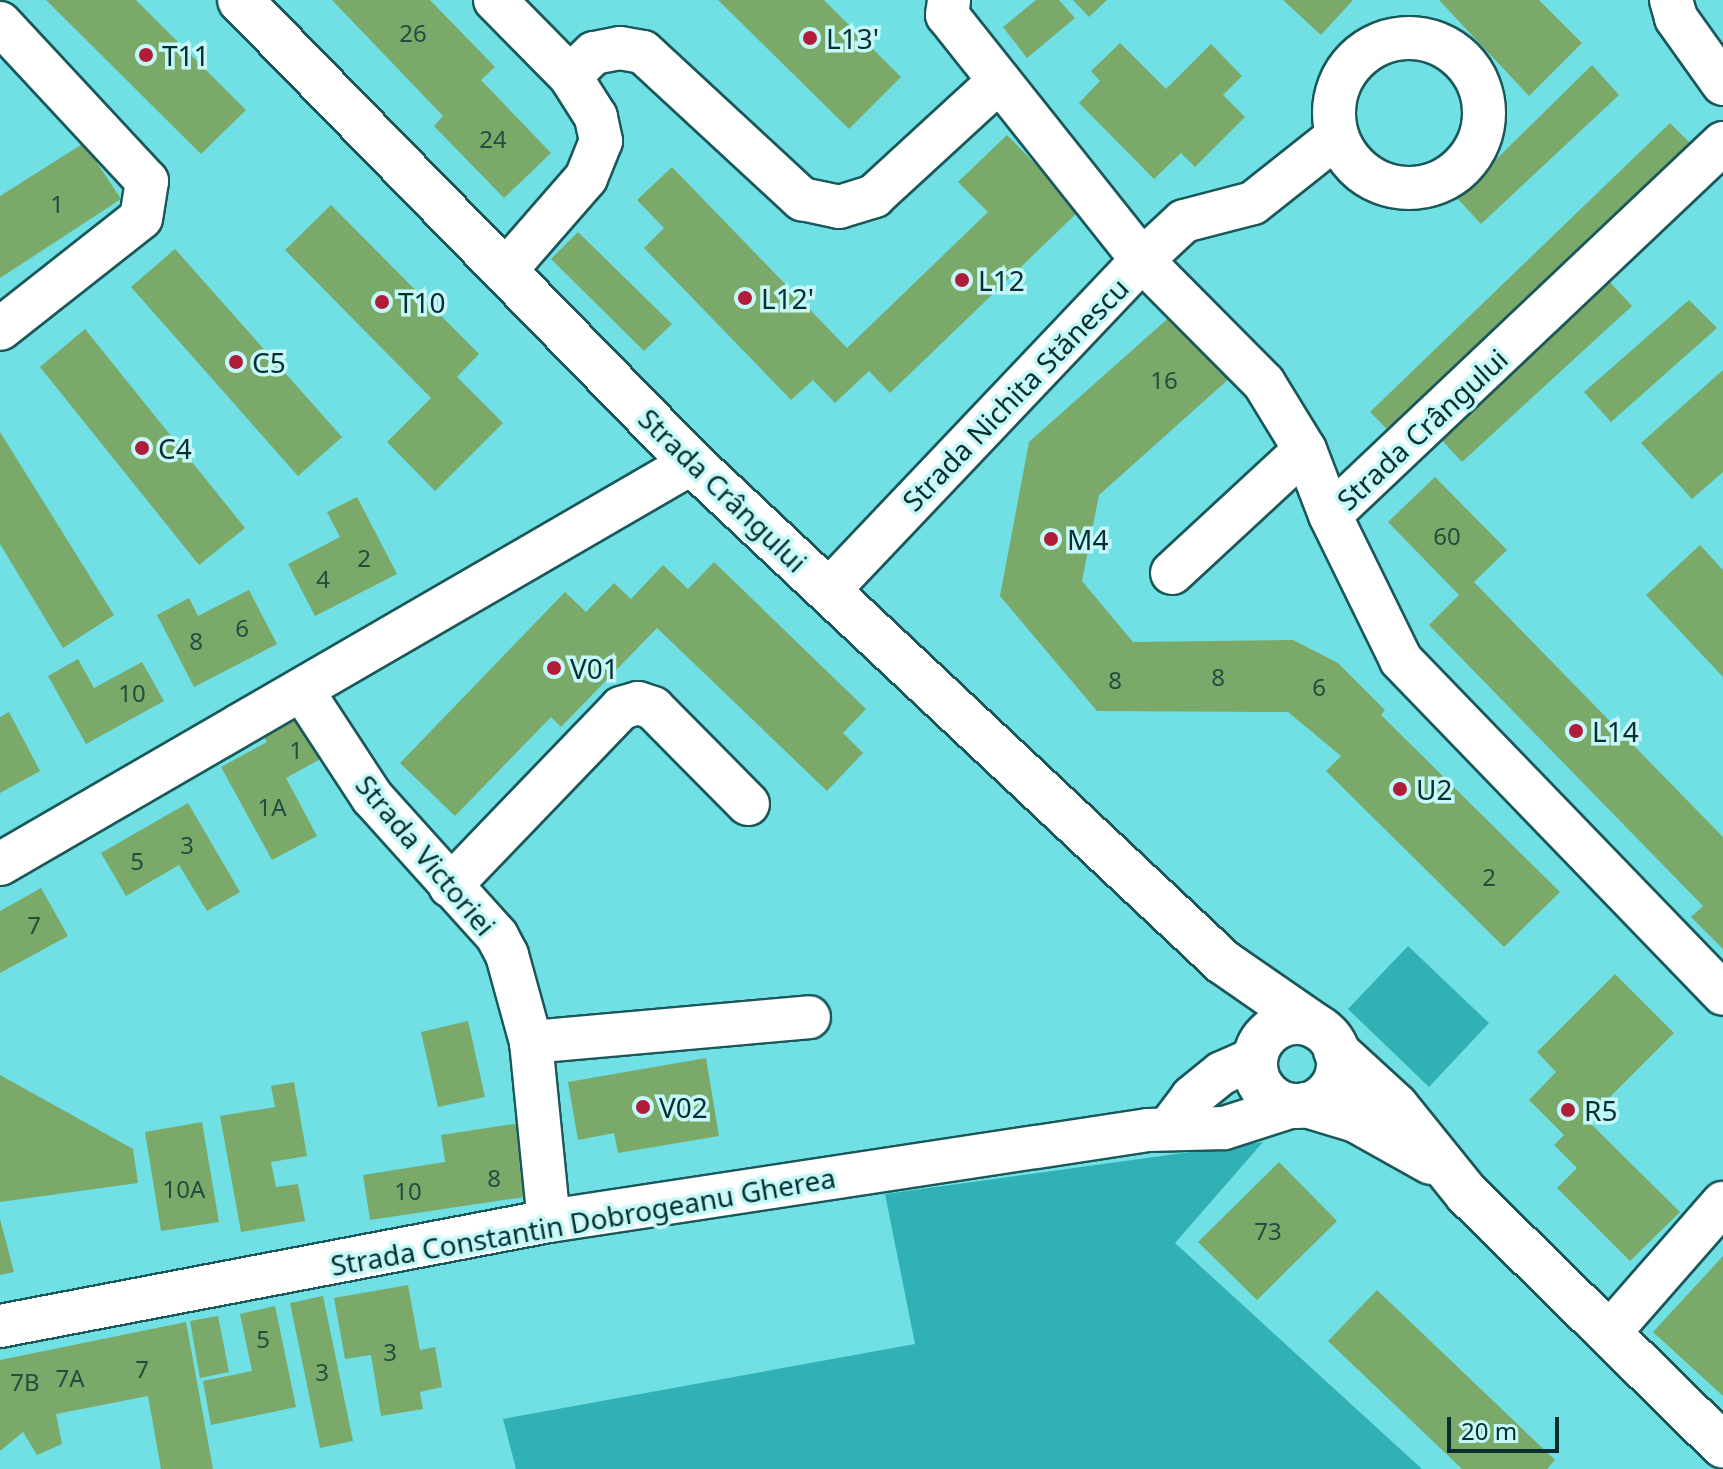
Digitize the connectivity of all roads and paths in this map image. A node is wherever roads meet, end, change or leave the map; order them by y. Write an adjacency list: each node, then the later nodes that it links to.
1 (240, 0): 12 (main road, Strada Crângului)
2 (495, 0): 6 (street)
3 (949, 0): 7 (street, Strada Nichita Stănescu)
4 (1671, 0): 8 (street)
5 (0, 23): 13 (street)
6 (570, 76): 7 (street); 12 (street)
7 (999, 81): 11 (street, Strada Nichita Stănescu)
8 (1723, 84)
9 (1335, 138): 11 (street)
10 (1723, 143): 16 (street, Strada Crângului)
11 (1142, 260): 14 (street); 18 (street, Strada Nichita Stănescu)
12 (504, 272): 15 (main road, Strada Crângului)
13 (0, 329)
14 (1305, 450): 16 (street); 17 (street)
15 (692, 463): 18 (main road, Strada Crângului); 19 (street)
16 (1330, 515): 24 (street, Strada Crângului)
17 (1172, 573)
18 (828, 591): 23 (main road, Strada Crângului)
19 (302, 690): 21 (street); 22 (street, Strada Victoriei)
20 (748, 804): 22 (street)
21 (0, 864)
22 (450, 886): 27 (street, Strada Victoriei)
23 (1223, 962): 26 (main road, Strada Crângului); 28 (main road, Strada Crângului)
24 (1723, 994)
25 (809, 1017): 27 (street)
26 (1327, 1039): 28 (main road); 29 (main road); 31 (main road, Strada Crângului)
27 (531, 1042): 33 (street, Strada Victoriei)
28 (1257, 1051): 29 (main road); 30 (street)
29 (1300, 1105): 30 (street, Strada Constantin Dobrogeanu Gherea); 31 (main road)
30 (1169, 1128): 33 (street, Strada Constantin Dobrogeanu Gherea)
31 (1446, 1172): 35 (main road)
32 (1723, 1203): 35 (street)
33 (549, 1221): 34 (street, Strada Constantin Dobrogeanu Gherea)
34 (0, 1326)
35 (1609, 1333): 36 (main road)
36 (1723, 1446)

